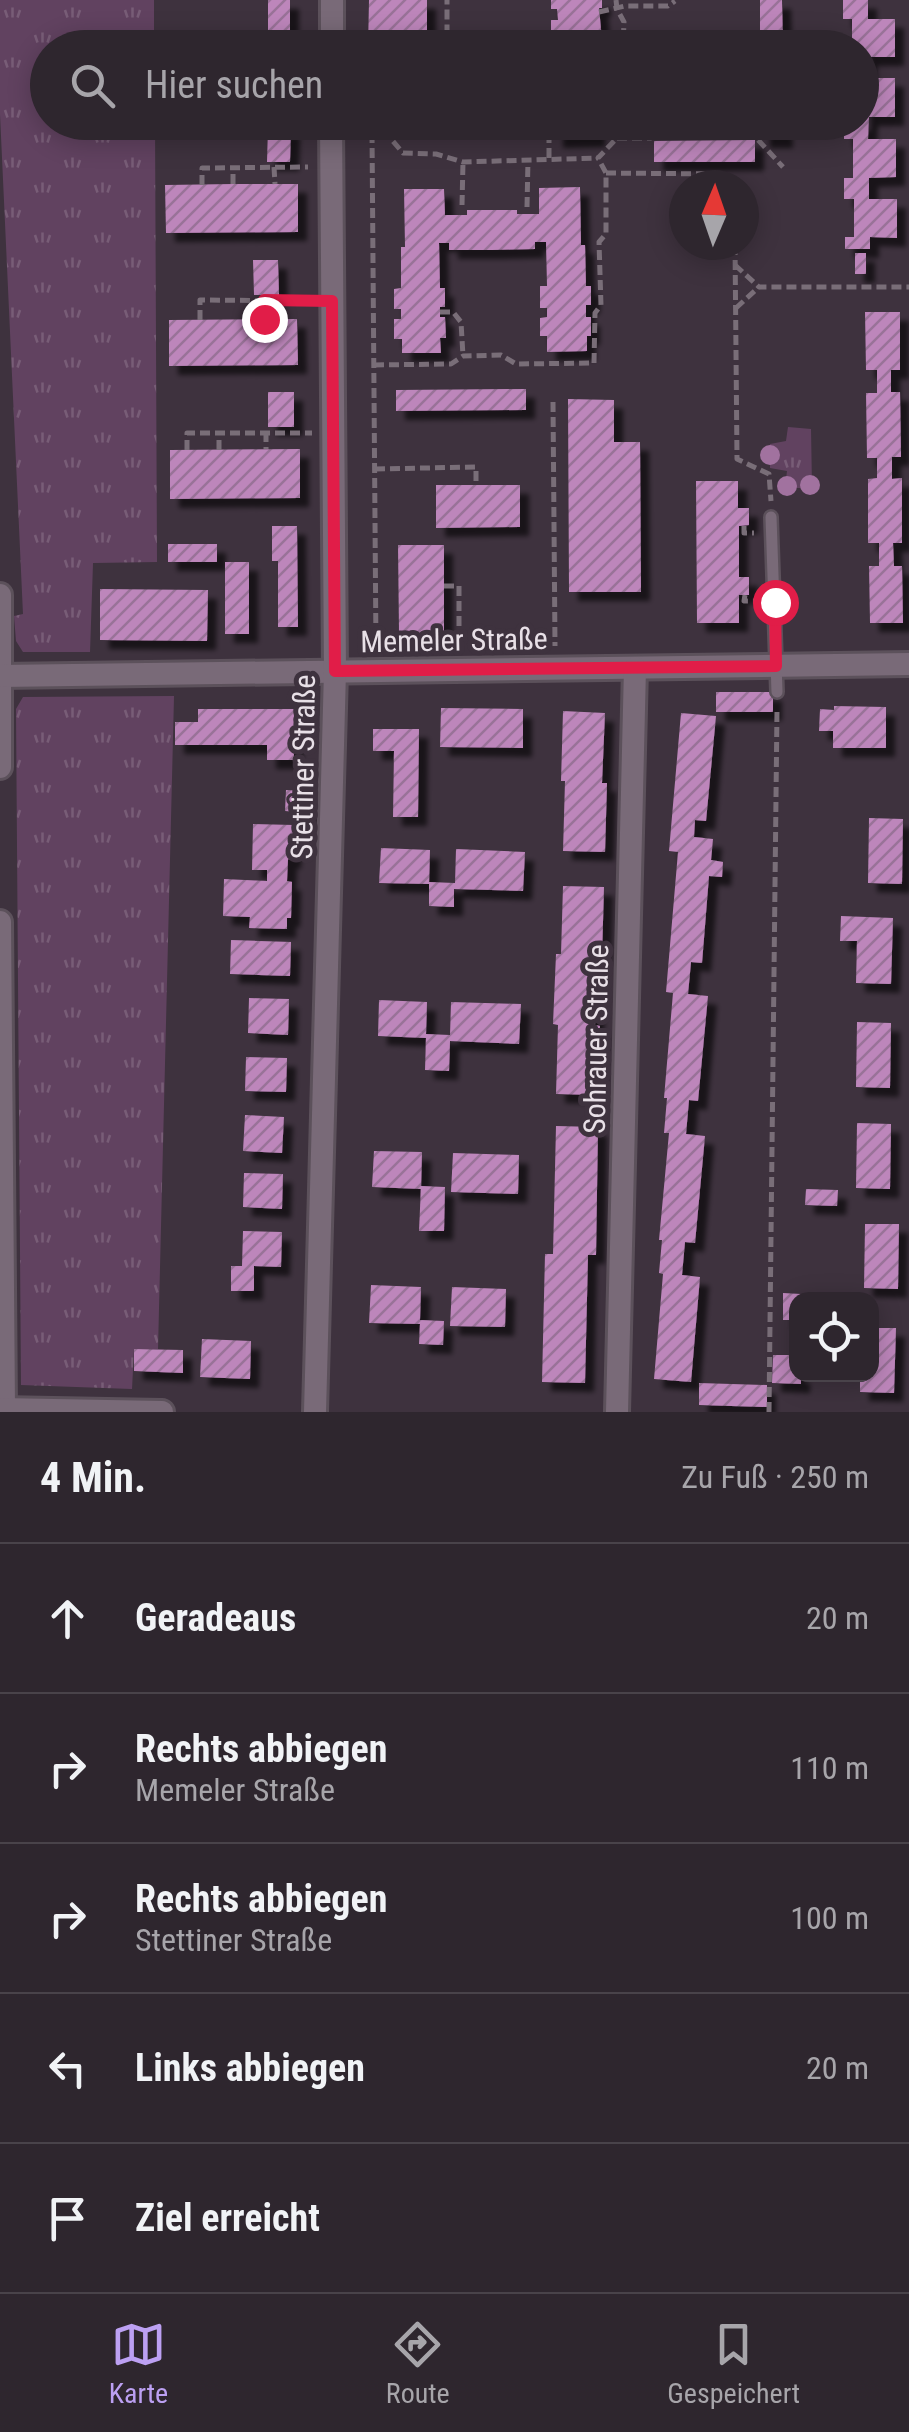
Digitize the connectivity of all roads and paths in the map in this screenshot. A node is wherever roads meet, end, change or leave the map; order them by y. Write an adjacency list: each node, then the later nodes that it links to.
1 (332, 0): 7 (street)
2 (447, 0): 8 (path)
3 (616, 0): 5 (path)
4 (675, 1): 5 (path)
5 (616, 10): 6 (path); 9 (path)
6 (599, 12)
7 (332, 30)
8 (446, 30)
9 (624, 30)
10 (331, 140): 21 (street, Stettiner Straße)
11 (372, 140): 42 (path)
12 (392, 140): 19 (path)
13 (549, 140): 16 (path)
14 (615, 140): 17 (path)
15 (757, 140): 23 (path)
16 (549, 158): 17 (path); 18 (path)
17 (598, 158): 24 (path)
18 (528, 160): 19 (path); 30 (path)
19 (463, 162): 29 (path)
20 (274, 167): 21 (path); 22 (path); 27 (path)
21 (332, 167): 36 (street, Stettiner Straße)
22 (233, 168): 26 (path); 28 (path)
23 (783, 168)
24 (606, 173): 25 (path); 41 (path)
25 (669, 174)
26 (233, 184)
27 (274, 184)
28 (202, 185)
29 (462, 206)
30 (527, 207)
31 (735, 260): 32 (path)
32 (735, 265): 34 (path); 37 (path)
33 (909, 286): 34 (path)
34 (759, 287): 37 (path)
35 (264, 300): 36 (path); 39 (path); 40 (path)
36 (332, 301): 46 (street, Stettiner Straße)
37 (736, 308): 52 (path)
38 (440, 312): 41 (path)
39 (264, 319)
40 (200, 320)
41 (463, 356): 42 (path)
42 (374, 364): 50 (path)
43 (553, 402): 62 (path)
44 (219, 432): 45 (path); 48 (path); 49 (path)
45 (266, 432): 46 (path); 47 (path)
46 (334, 433): 64 (street, Stettiner Straße)
47 (266, 449)
48 (187, 450)
49 (218, 450)
50 (375, 469): 51 (path); 65 (path)
51 (476, 485)
52 (771, 517): 60 (lane)
53 (744, 526): 54 (path)
54 (754, 533)
55 (444, 586): 63 (path)
56 (0, 595): 66 (street)
57 (744, 595): 58 (path)
58 (754, 601)
59 (909, 664): 60 (street, Memeler Straße)
60 (776, 666): 61 (street, Memeler Straße); 67 (lane)
61 (635, 668): 62 (street, Memeler Straße); 73 (street, Sohrauer Straße)
62 (555, 669): 63 (street, Memeler Straße)
63 (459, 670): 65 (street, Memeler Straße)
64 (335, 671): 65 (street, Memeler Straße); 66 (street, Memeler Straße); 72 (street, Stettiner Straße)
65 (376, 671)
66 (1, 676): 68 (street)
67 (778, 692): 74 (path)
68 (0, 767)
69 (0, 922): 70 (street)
70 (2, 1409): 71 (street)
71 (162, 1412)
72 (315, 1412)
73 (618, 1412)
74 (769, 1412)

